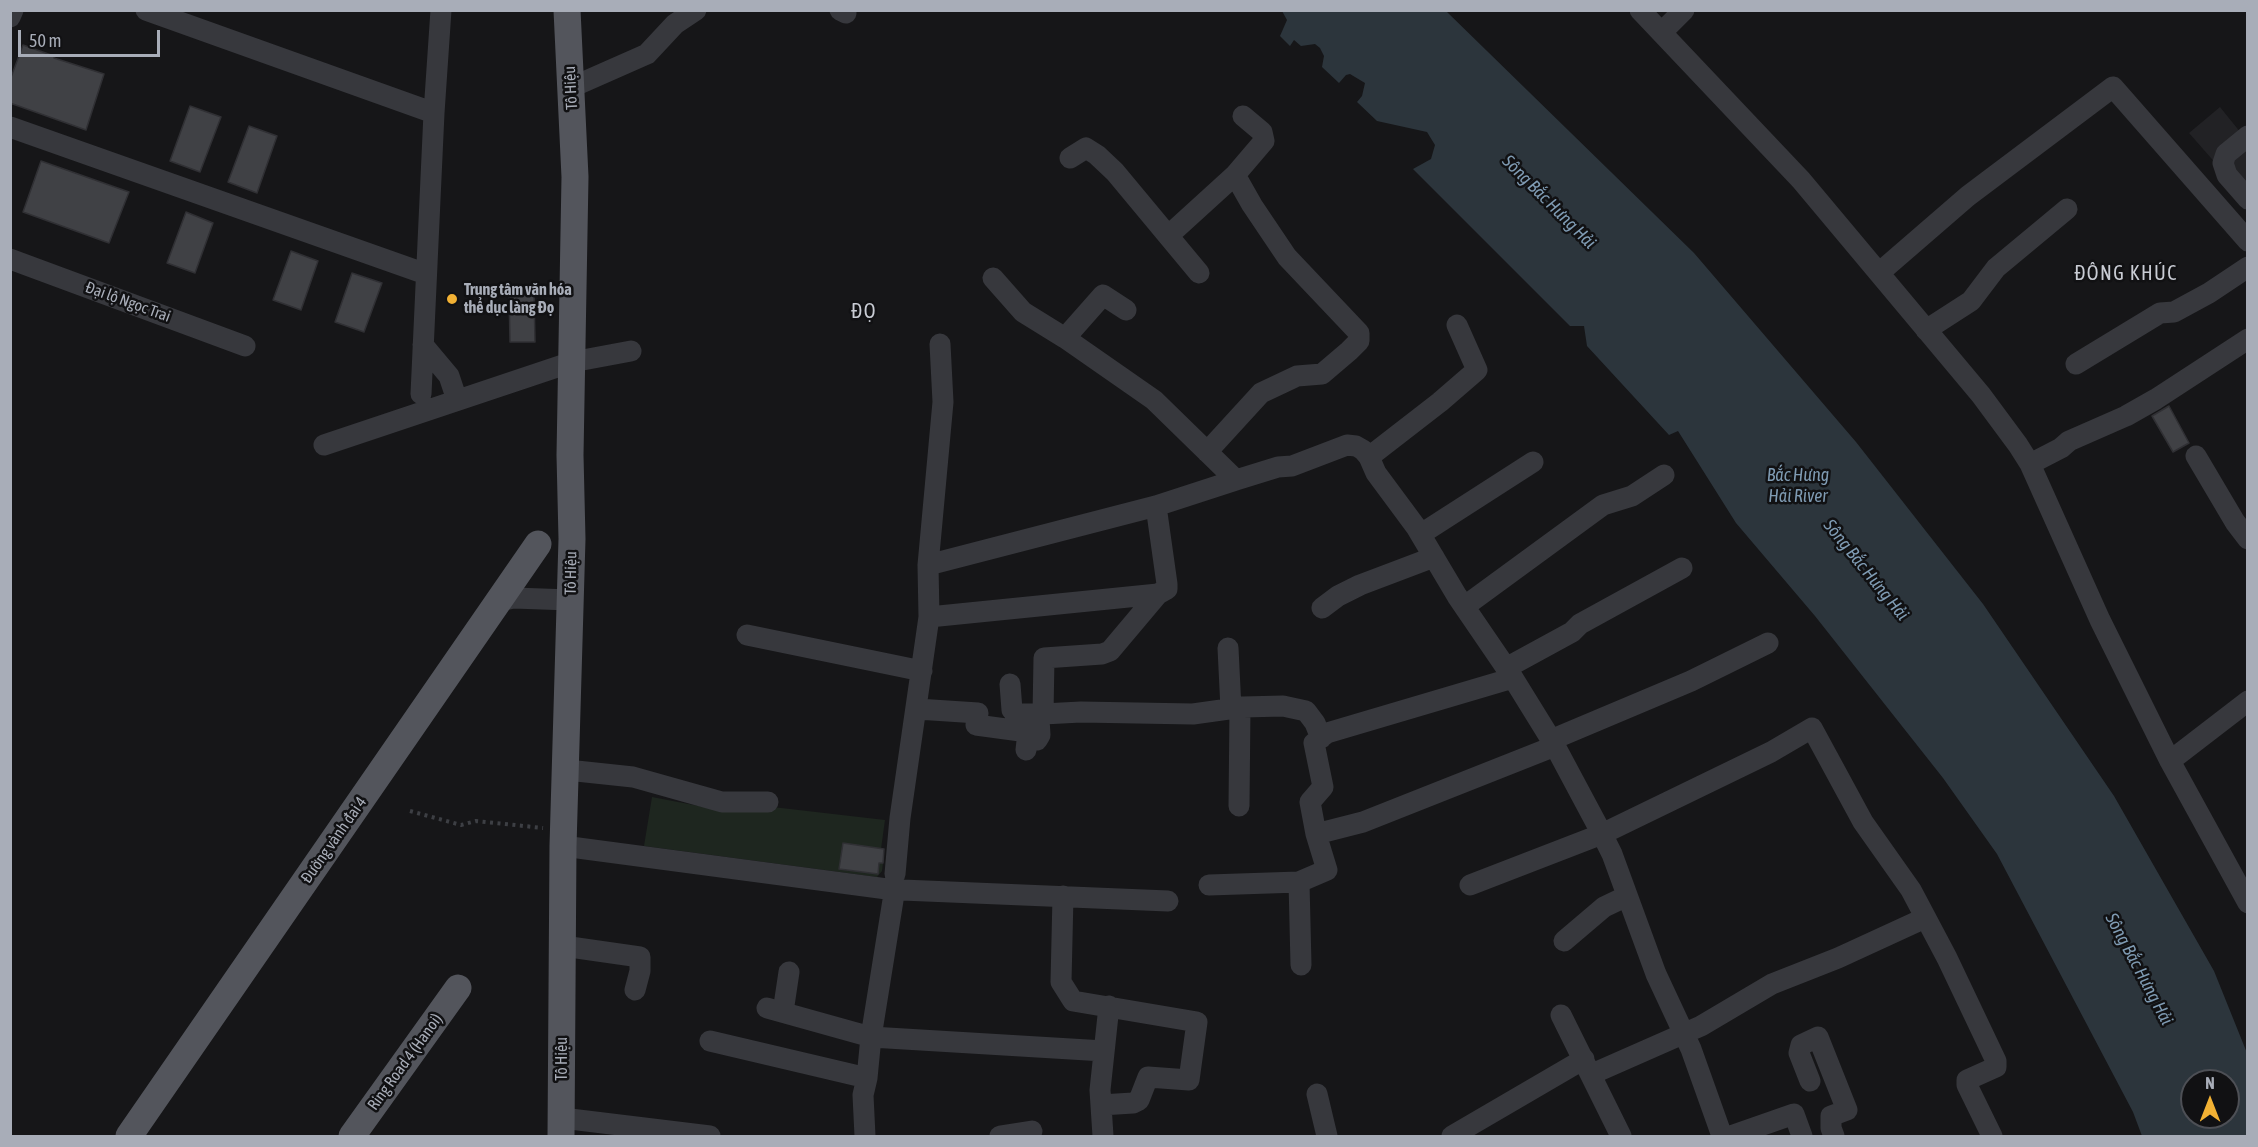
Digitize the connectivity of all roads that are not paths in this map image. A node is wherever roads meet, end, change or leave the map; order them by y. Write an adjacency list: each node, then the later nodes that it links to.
1 (13, 10): 8 (street)
2 (146, 10): 11 (street)
3 (441, 10): 11 (street)
4 (567, 10): 10 (main road, Tô Hiệu)
5 (696, 10): 10 (street)
6 (1640, 10): 9 (street)
7 (1684, 10): 9 (street)
8 (10, 17)
9 (1662, 32): 24 (street)
10 (570, 88): 36 (main road, Tô Hiệu)
11 (434, 113): 25 (street)
12 (1243, 116): 16 (street)
13 (10, 127): 25 (street)
14 (2247, 136): 17 (street)
15 (1070, 158): 19 (street)
16 (1235, 175): 19 (street); 41 (street)
17 (2247, 199)
18 (2067, 209): 29 (street)
19 (1168, 236): 23 (street)
20 (2247, 241): 24 (street)
21 (10, 259): 34 (street, Đại lộ Ngọc Trai)
22 (2247, 267): 37 (street)
23 (1199, 273)
24 (1879, 273): 29 (street)
25 (426, 274): 33 (street)
26 (993, 278): 30 (street)
27 (1126, 310): 30 (street)
28 (1457, 325): 43 (street)
29 (1926, 330): 45 (street)
30 (1065, 338): 41 (street)
31 (2247, 339): 45 (street)
32 (940, 344): 54 (street)
33 (423, 345): 38 (street); 39 (street)
34 (245, 346)
35 (631, 351): 36 (street)
36 (572, 362): 39 (street); 58 (main road, Tô Hiệu)
37 (2076, 364)
38 (421, 394)
39 (457, 400): 40 (street)
40 (324, 445)
41 (1208, 452): 47 (street)
42 (2196, 456): 50 (street)
43 (1369, 457): 47 (street); 49 (street)
44 (1533, 462): 49 (street)
45 (2030, 464): 75 (street)
46 (1664, 475): 60 (street)
47 (1236, 480): 48 (street)
48 (1156, 506): 53 (street); 57 (street)
49 (1421, 534): 52 (street)
50 (2247, 539)
51 (538, 544): 59 (main road, Đường vành đai 4)
52 (1434, 557): 60 (street); 61 (street)
53 (949, 561): 54 (street); 56 (street)
54 (928, 565): 56 (street)
55 (1682, 568): 67 (street)
56 (930, 586): 62 (street)
57 (1158, 594): 62 (street); 72 (street)
58 (570, 600): 59 (street); 76 (main road, Tô Hiệu)
59 (499, 601): 110 (main road, Đường vành đai 4)
60 (1465, 606): 67 (street)
61 (1322, 608)
62 (929, 617): 66 (street)
63 (747, 635): 66 (street)
64 (1768, 643): 74 (street)
65 (1228, 648): 70 (street)
66 (922, 671): 71 (street)
67 (1510, 673): 73 (street); 74 (street)
68 (1010, 684): 72 (street)
69 (2247, 701): 75 (street)
70 (1235, 708): 72 (street); 73 (street); 78 (street)
71 (917, 709): 72 (street); 85 (street)
72 (1043, 714)
73 (1321, 738): 79 (street)
74 (1553, 742): 79 (street); 80 (street)
75 (2170, 761): 89 (street)
76 (567, 770): 77 (street); 81 (main road, Tô Hiệu)
77 (768, 802)
78 (1239, 807)
79 (1316, 834): 82 (street)
80 (1602, 834): 84 (street); 87 (street); 90 (street)
81 (564, 838): 85 (street); 92 (main road, Tô Hiệu)
82 (1299, 882): 83 (street); 93 (street)
83 (1209, 885)
84 (1470, 885)
85 (895, 887): 86 (street); 100 (street)
86 (1062, 896): 88 (street); 97 (street)
87 (1627, 896): 91 (street); 99 (street)
88 (1168, 901)
89 (2247, 903)
90 (1925, 918): 99 (street); 123 (street)
91 (1564, 941)
92 (563, 946): 96 (street); 108 (main road, Tô Hiệu)
93 (1301, 965)
94 (789, 972): 100 (street)
95 (458, 988): 111 (main road, Ring Road 4 (Hanoi))
96 (635, 990)
97 (1109, 1006): 102 (street); 107 (street)
98 (1561, 1015): 103 (street)
99 (1684, 1034): 103 (street); 119 (street)
100 (871, 1037): 102 (street); 104 (street)
101 (710, 1041): 104 (street)
102 (1104, 1051): 107 (street)
103 (1588, 1067): 117 (street); 118 (street)
104 (867, 1078): 113 (street)
105 (1810, 1081): 122 (street)
106 (1317, 1094): 116 (street)
107 (1101, 1105): 115 (street)
108 (561, 1127): 112 (street)
109 (1032, 1131): 114 (street)
110 (129, 1137)
111 (352, 1137)
112 (710, 1137)
113 (865, 1137)
114 (1000, 1137)
115 (1103, 1137)
116 (1327, 1137)
117 (1452, 1137)
118 (1621, 1137)
119 (1722, 1137)
120 (1731, 1137): 121 (street)
121 (1802, 1137)
122 (1833, 1137)
123 (1992, 1137)

